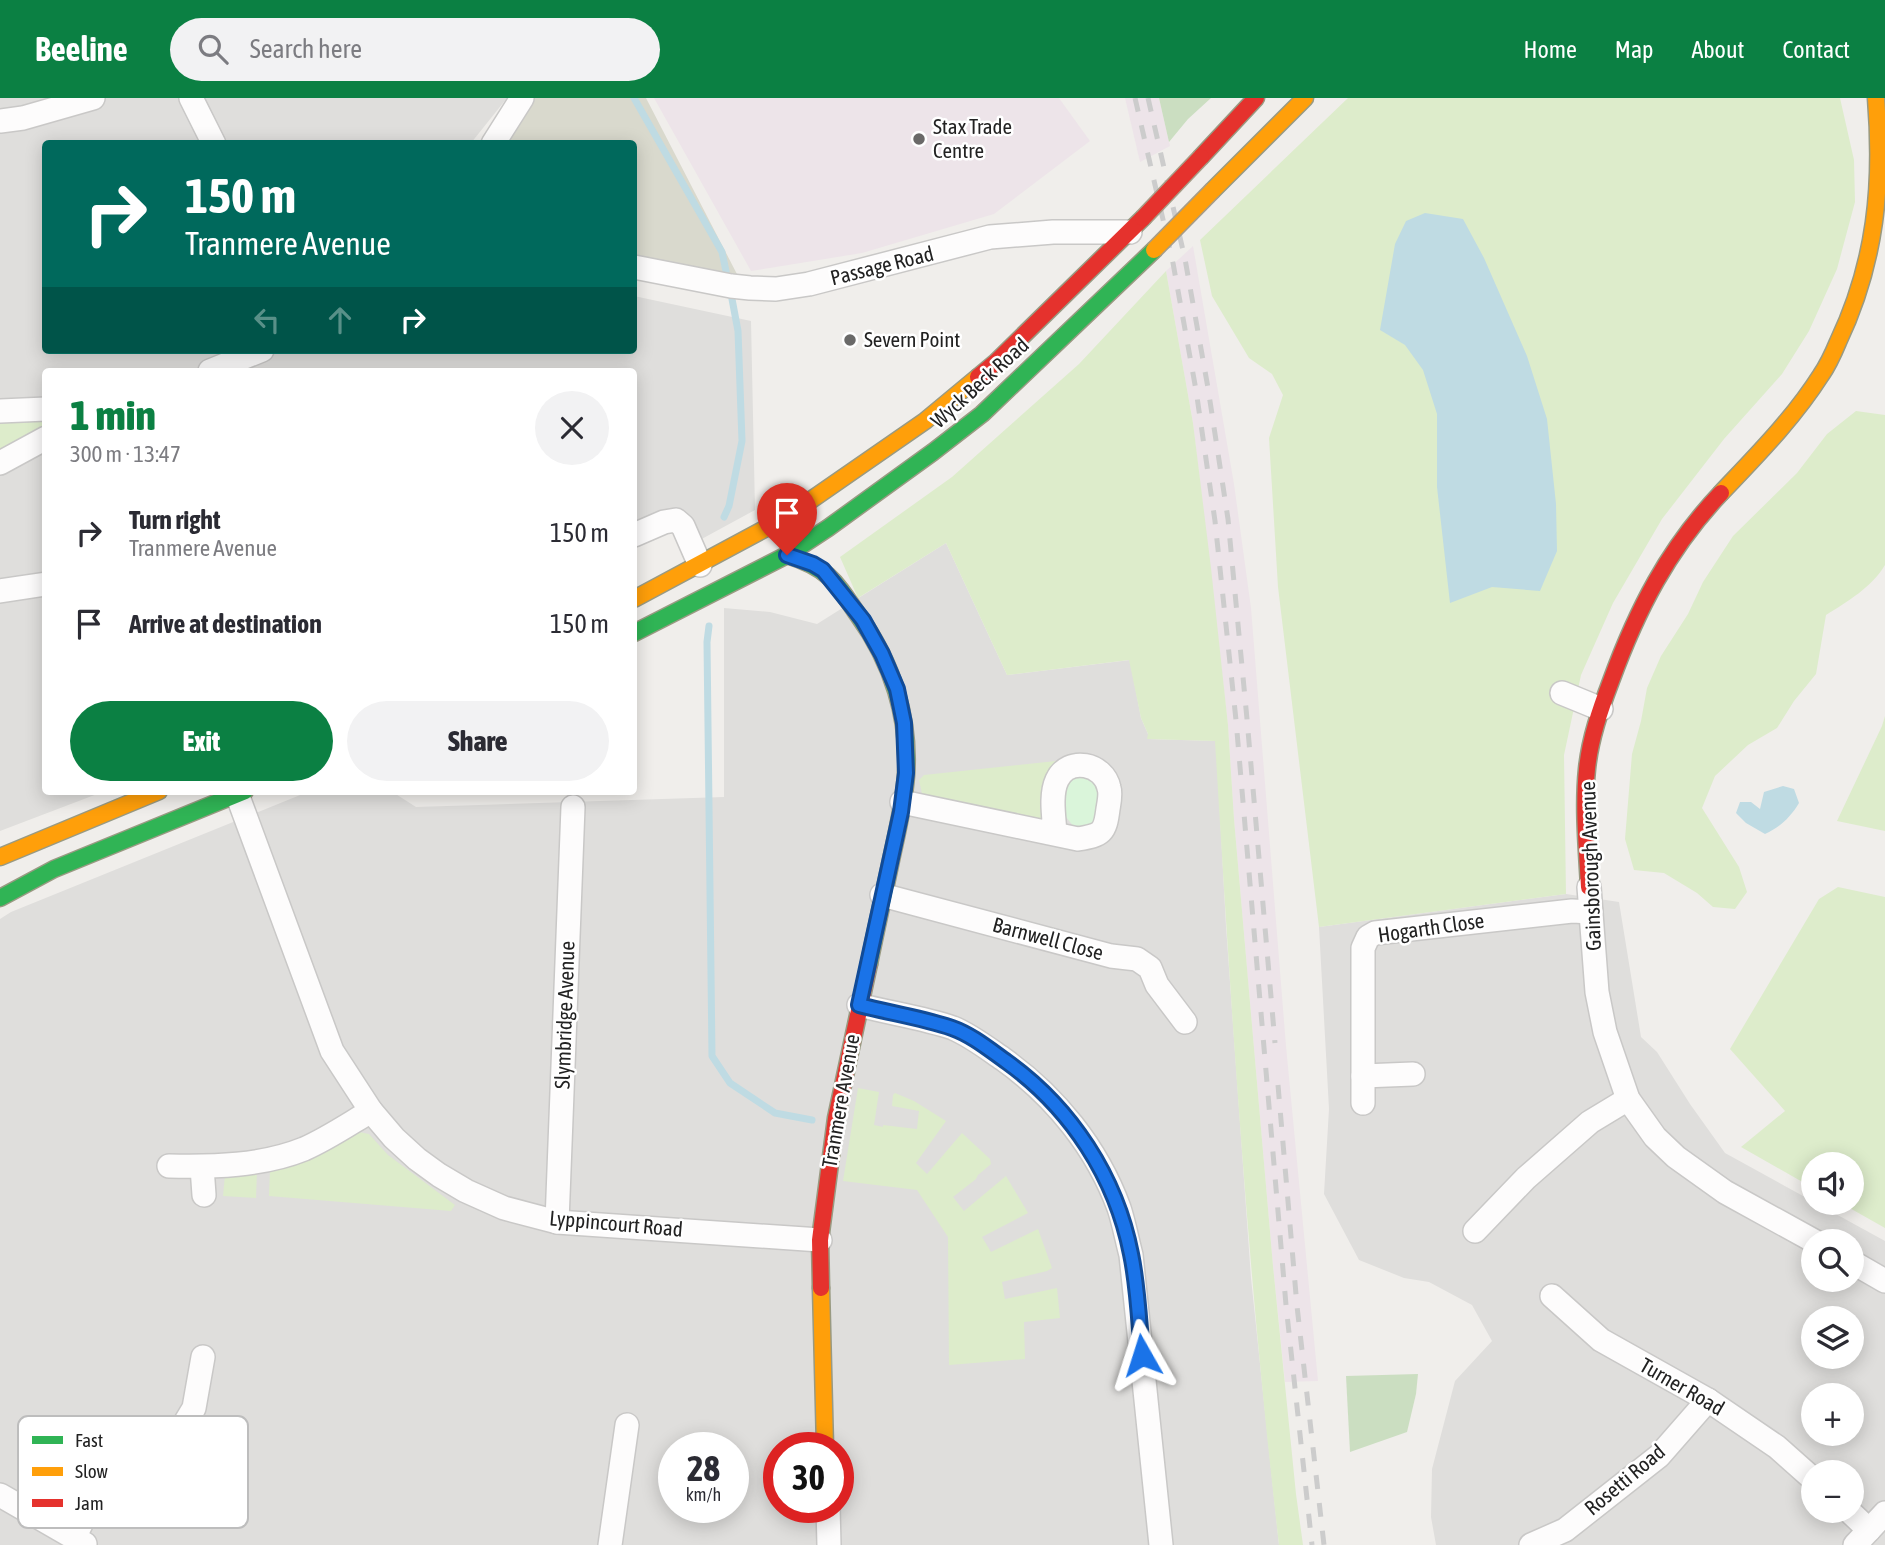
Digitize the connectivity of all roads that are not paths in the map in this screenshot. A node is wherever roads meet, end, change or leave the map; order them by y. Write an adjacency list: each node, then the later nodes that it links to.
1 (93, 98): 7 (street)
2 (191, 98): 8 (street)
3 (522, 98): 9 (street)
4 (1256, 98): 10 (main road, Wyck Beck Road, bridge)
5 (1305, 98): 19 (main road, Wyck Beck Road, bridge)
6 (1876, 98): 26 (main road, Gainsborough Avenue)
7 (0, 121)
8 (212, 140)
9 (496, 140)
10 (1137, 225): 11 (street, Passage Road); 20 (main road, Wyck Beck Road)
11 (637, 268)
12 (261, 358): 13 (street)
13 (222, 368)
14 (42, 409): 15 (street)
15 (0, 411)
16 (42, 440): 17 (street)
17 (0, 463)
18 (637, 534): 20 (street)
19 (787, 555): 24 (main road, Wyck Beck Road); 30 (main road, Tranmere Avenue)
20 (700, 565): 23 (main road, Wyck Beck Road)
21 (42, 585): 22 (street)
22 (0, 591)
23 (637, 597)
24 (637, 631)
25 (1562, 693): 26 (street)
26 (1601, 709): 34 (main road, Gainsborough Avenue)
27 (149, 795): 33 (main road)
28 (236, 795): 36 (main road)
29 (242, 795): 44 (street, Lyppincourt Road)
30 (902, 802): 32 (street); 35 (main road, Tranmere Avenue)
31 (573, 807): 48 (street, Slymbridge Avenue)
32 (1055, 834)
33 (1, 856)
34 (1590, 887): 37 (street, Gainsborough Avenue)
35 (882, 895): 38 (main road, Tranmere Avenue); 39 (street, Barnwell Close)
36 (0, 898)
37 (1591, 912): 41 (street, Hogarth Close); 42 (street, Gainsborough Avenue)
38 (859, 1005): 51 (main road, Tranmere Avenue); 68 (street)
39 (1185, 1022)
40 (1413, 1074): 41 (street)
41 (1363, 1076): 43 (street, Hogarth Close)
42 (1629, 1099): 49 (street); 50 (street, Gainsborough Avenue)
43 (1363, 1103)
44 (371, 1111): 46 (street); 48 (street, Lyppincourt Road)
45 (169, 1166): 46 (street)
46 (202, 1167): 47 (street)
47 (204, 1195)
48 (557, 1222): 51 (street, Lyppincourt Road)
49 (1475, 1231)
50 (1801, 1234)
51 (820, 1240): 59 (main road, Tranmere Avenue)
52 (1864, 1269): 53 (street)
53 (1885, 1281)
54 (1552, 1296): 56 (street, Turner Road)
55 (203, 1357): 57 (street)
56 (1708, 1400): 60 (street, Turner Road); 69 (street, Rosetti Road)
57 (189, 1416)
58 (627, 1425): 66 (street)
59 (825, 1432)
60 (1801, 1468)
61 (0, 1495): 62 (street)
62 (18, 1506)
63 (828, 1523): 67 (street)
64 (56, 1528): 65 (street)
65 (80, 1542)
66 (610, 1545)
67 (829, 1545)
68 (1161, 1545)
69 (1531, 1545)

